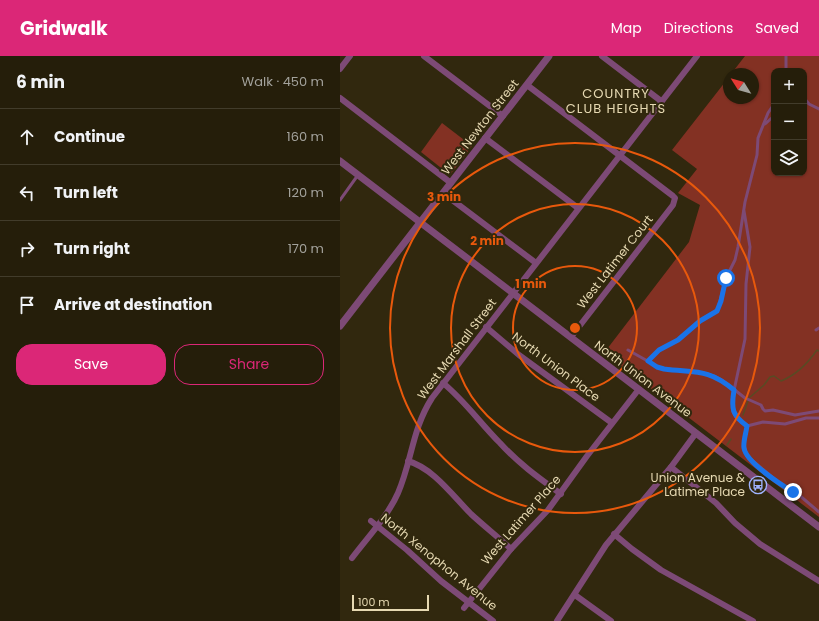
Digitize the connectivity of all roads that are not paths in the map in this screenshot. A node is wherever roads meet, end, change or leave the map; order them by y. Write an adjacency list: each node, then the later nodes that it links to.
1 (350, 56): 8 (street)
2 (424, 56): 15 (street)
3 (549, 56): 9 (street, West Newton Street)
4 (602, 56): 11 (street)
5 (697, 56): 11 (street, West Marshall Street)
6 (786, 56): 7 (lane)
7 (786, 68)
8 (340, 69)
9 (527, 85): 15 (street, West Newton Street); 19 (street)
10 (340, 98): 22 (street)
11 (661, 101): 19 (street, West Marshall Street)
12 (807, 102): 14 (lane)
13 (771, 108): 17 (lane)
14 (819, 109)
15 (502, 116): 18 (street, West Newton Street)
16 (771, 119): 17 (lane)
17 (764, 125): 26 (lane)
18 (485, 138): 22 (street, West Newton Street); 25 (street)
19 (619, 155): 25 (street, West Marshall Street); 32 (street, West Latimer Court)
20 (340, 161): 21 (street, North Union Avenue)
21 (358, 175): 24 (lane); 27 (street, North Union Avenue)
22 (451, 183): 23 (street, West Newton Street)
23 (443, 193): 27 (street, West Newton Street); 28 (street)
24 (340, 200)
25 (578, 208): 28 (street, West Marshall Street)
26 (744, 211): 34 (lane); 37 (lane)
27 (420, 222): 29 (street, North Union Avenue); 30 (street, West Newton Street)
28 (536, 263): 29 (street, West Marshall Street)
29 (512, 293): 31 (street, West Marshall Street); 32 (street, North Union Avenue)
30 (340, 326)
31 (486, 327): 35 (street, West Marshall Street); 40 (street, North Union Place)
32 (571, 337): 36 (street, North Union Avenue)
33 (628, 350): 34 (lane)
34 (648, 361): 37 (lane)
35 (443, 383): 43 (street, West Marshall Street); 45 (street)
36 (639, 389): 40 (street, West Latimer Place); 42 (street, North Union Avenue)
37 (734, 390): 38 (lane); 41 (lane)
38 (819, 411)
39 (819, 418): 41 (lane)
40 (612, 423): 45 (street, West Latimer Place)
41 (747, 426): 46 (lane)
42 (696, 433): 44 (street); 49 (street, North Union Avenue)
43 (408, 461): 48 (street, West Marshall Street); 51 (street)
44 (671, 467): 50 (street); 53 (street)
45 (561, 494): 51 (street, West Latimer Place)
46 (819, 512)
47 (371, 521): 48 (street, North Xenophon Avenue)
48 (377, 525): 52 (street, West Marshall Street); 55 (street, North Xenophon Avenue)
49 (819, 527)
50 (614, 534): 54 (street); 60 (street)
51 (511, 549): 55 (street, West Latimer Place)
52 (352, 558)
53 (819, 582)
54 (575, 595): 58 (street); 59 (street)
55 (468, 602): 56 (street, West Latimer Place); 57 (street, North Xenophon Avenue)
56 (464, 608)
57 (493, 621)
58 (557, 621)
59 (611, 621)
60 (753, 621)

